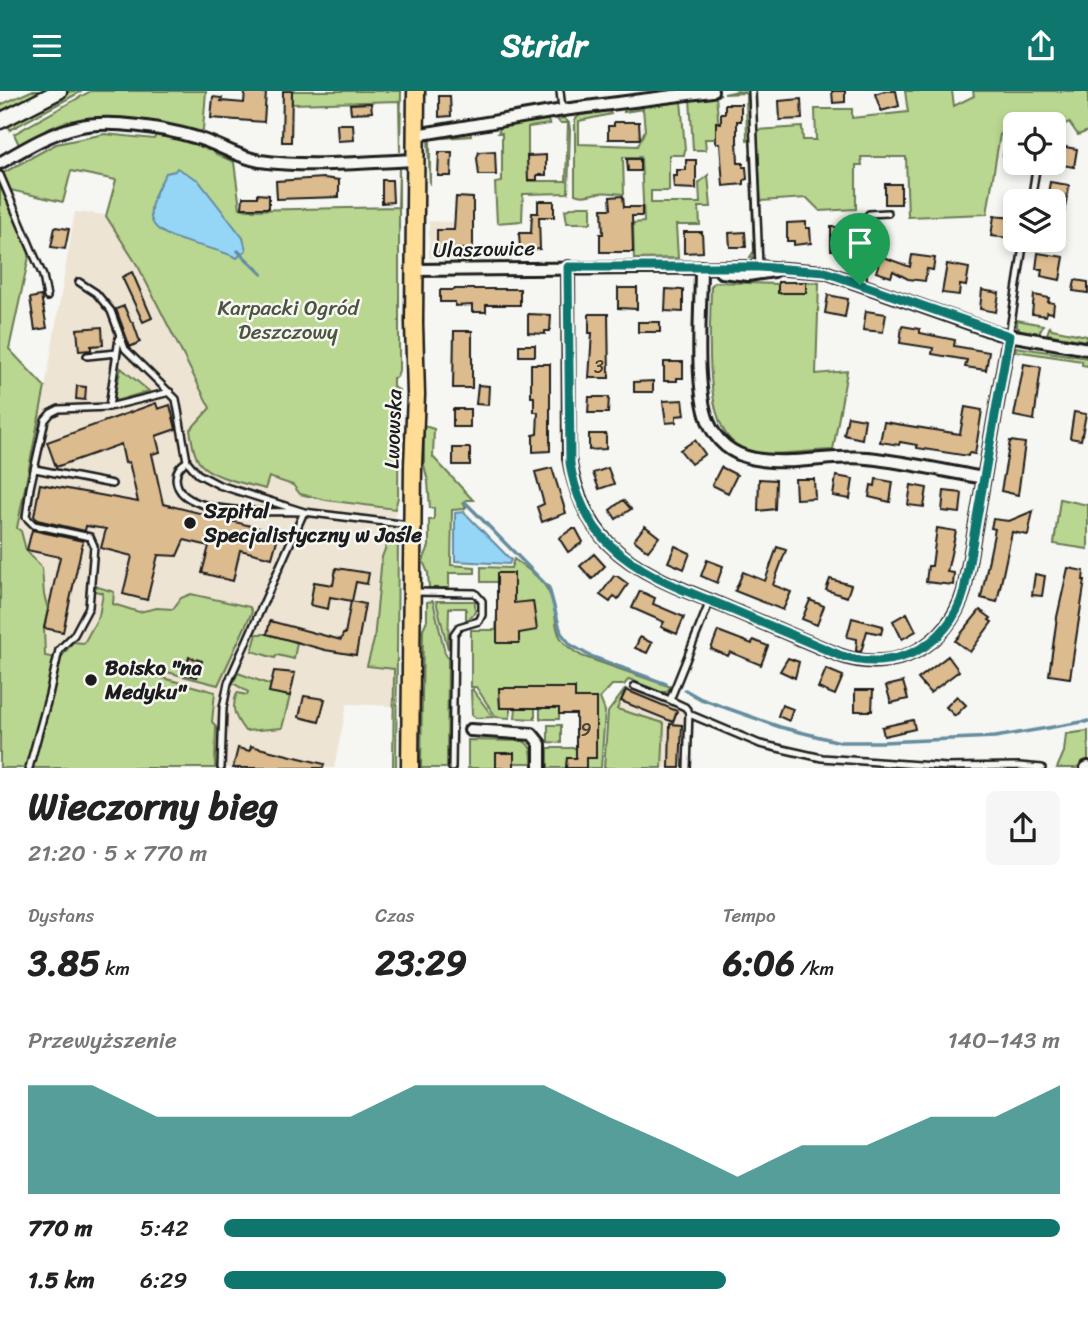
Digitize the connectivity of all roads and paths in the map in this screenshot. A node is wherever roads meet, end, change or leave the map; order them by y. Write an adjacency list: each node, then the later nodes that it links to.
1 (59, 91): 8 (main road)
2 (416, 91): 9 (main road, Lwowska)
3 (560, 91): 7 (lane)
4 (712, 91): 6 (street)
5 (752, 91): 17 (lane)
6 (674, 93): 7 (street)
7 (563, 110): 9 (street)
8 (0, 121)
9 (416, 135): 10 (main road, Lwowska)
10 (415, 160): 11 (street); 19 (main road, Lwowska)
11 (0, 163)
12 (0, 175): 22 (lane)
13 (888, 213): 21 (lane)
14 (1022, 252): 24 (lane)
15 (568, 267): 16 (street, Ulaszowice); 19 (street, Ulaszowice); 37 (street)
16 (701, 267): 17 (street, Ulaszowice); 18 (street); 32 (street)
17 (759, 267): 18 (street, Ulaszowice)
18 (781, 268): 21 (street, Ulaszowice)
19 (414, 269): 35 (main road, Lwowska)
20 (79, 282): 23 (lane)
21 (860, 285): 24 (street, Ulaszowice)
22 (47, 297)
23 (120, 336): 26 (lane); 28 (lane)
24 (1009, 336): 25 (street, Ulaszowice); 32 (street)
25 (1088, 349)
26 (117, 353): 27 (lane); 29 (lane)
27 (87, 356)
28 (170, 392): 29 (lane); 30 (lane)
29 (109, 407): 31 (lane)
30 (187, 461): 34 (lane); 34 (lane)
31 (35, 469): 33 (lane); 43 (lane)
32 (983, 478): 37 (street)
33 (112, 484)
34 (304, 512): 35 (lane); 44 (lane)
35 (412, 526): 36 (main road, Lwowska)
36 (412, 592): 41 (lane); 45 (main road, Lwowska)
37 (710, 601): 39 (lane)
38 (634, 686): 39 (lane)
39 (670, 700): 40 (lane)
40 (689, 714): 48 (lane); 49 (lane)
41 (453, 730): 42 (lane); 46 (lane)
42 (470, 730): 47 (street)
43 (29, 768)
44 (221, 768)
45 (410, 768)
46 (452, 768)
47 (540, 768)
48 (687, 768)
49 (1042, 768)

